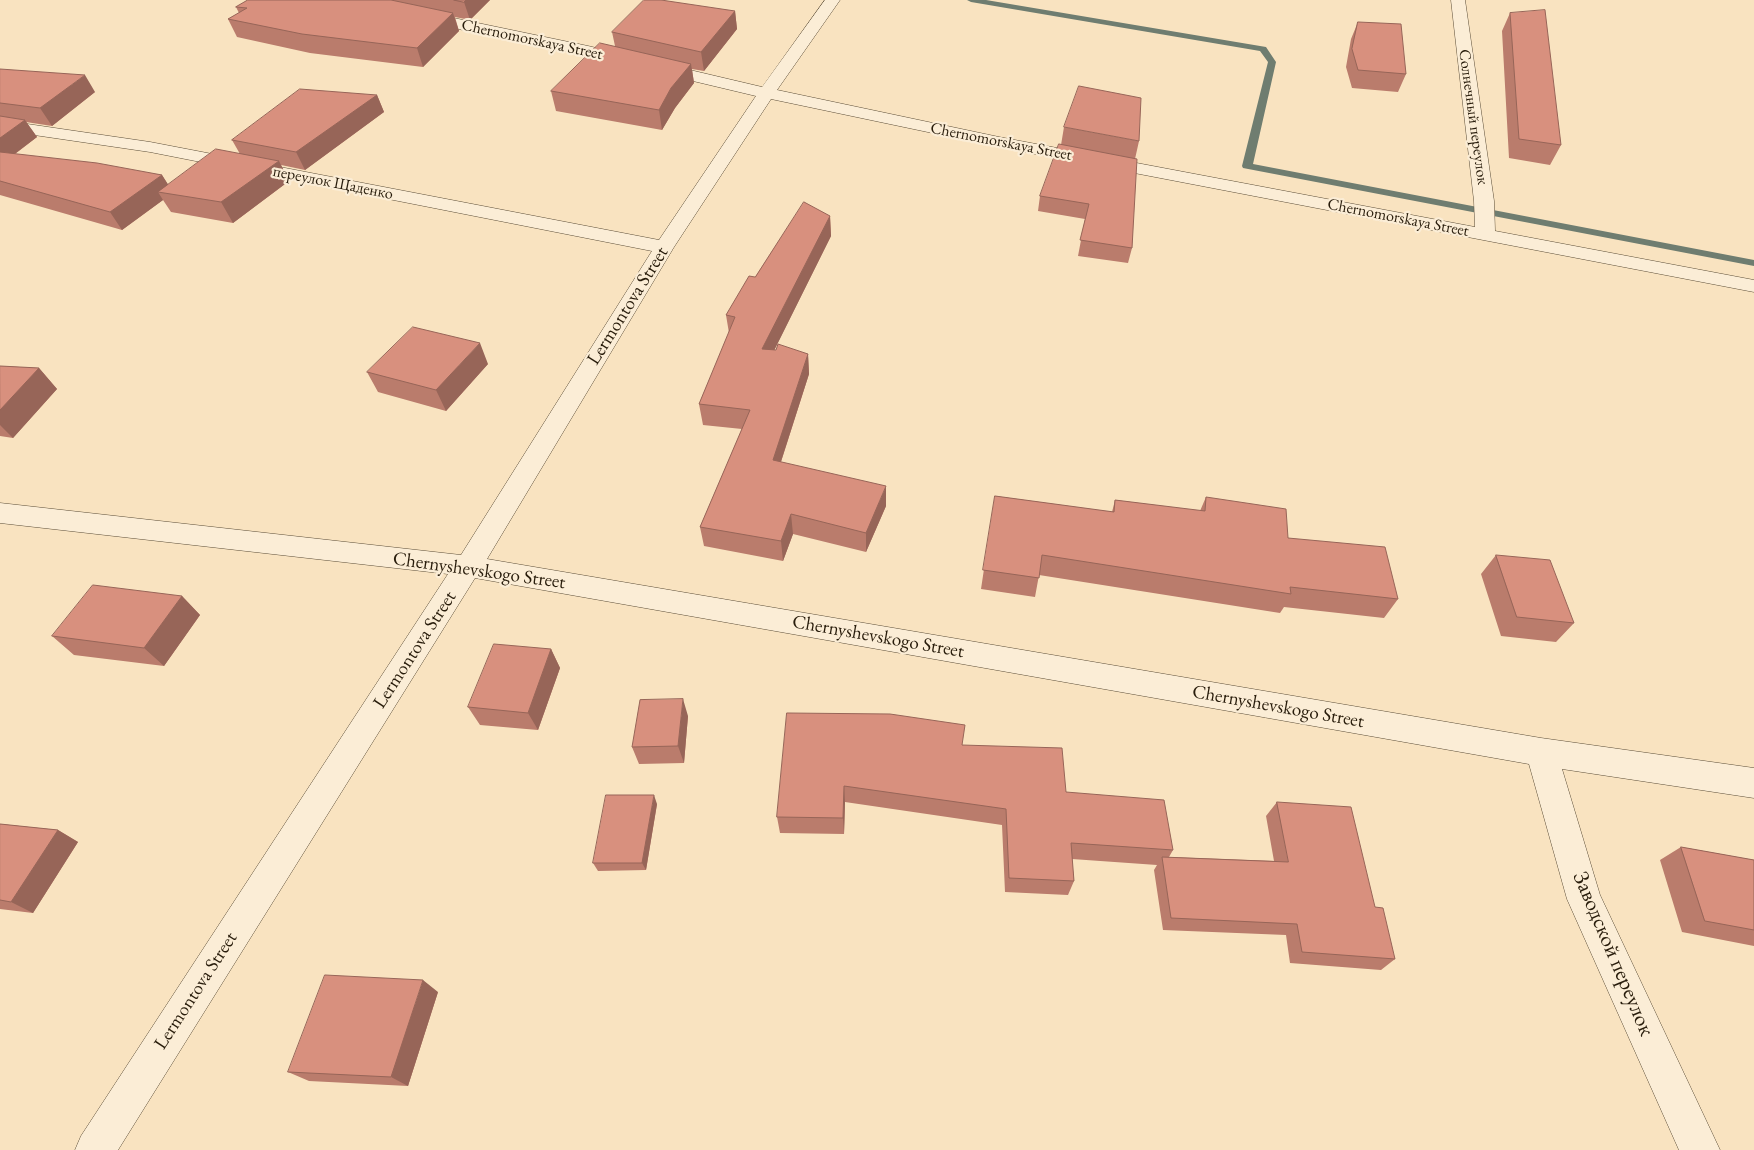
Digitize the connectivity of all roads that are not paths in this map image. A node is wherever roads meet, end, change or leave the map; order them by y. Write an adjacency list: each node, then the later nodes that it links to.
1 (834, 0): 4 (street, Lermontova Street)
2 (1458, 0): 6 (street, Солнечный переулок)
3 (406, 14): 4 (street, Chernomorskaya Street)
4 (766, 93): 6 (street, Chernomorskaya Street); 7 (street, Lermontova Street)
5 (0, 125): 7 (street, переулок Щаденко)
6 (1485, 228): 8 (street, Chernomorskaya Street)
7 (664, 248): 10 (street, Lermontova Street)
8 (1754, 286)
9 (0, 513): 10 (street, Chernyshevskogo Street)
10 (468, 566): 11 (street, Chernyshevskogo Street); 13 (street, Lermontova Street)
11 (1541, 752): 12 (street, Chernyshevskogo Street); 14 (street, Заводской переулок)
12 (1754, 783)
13 (95, 1150)
14 (1700, 1150)

